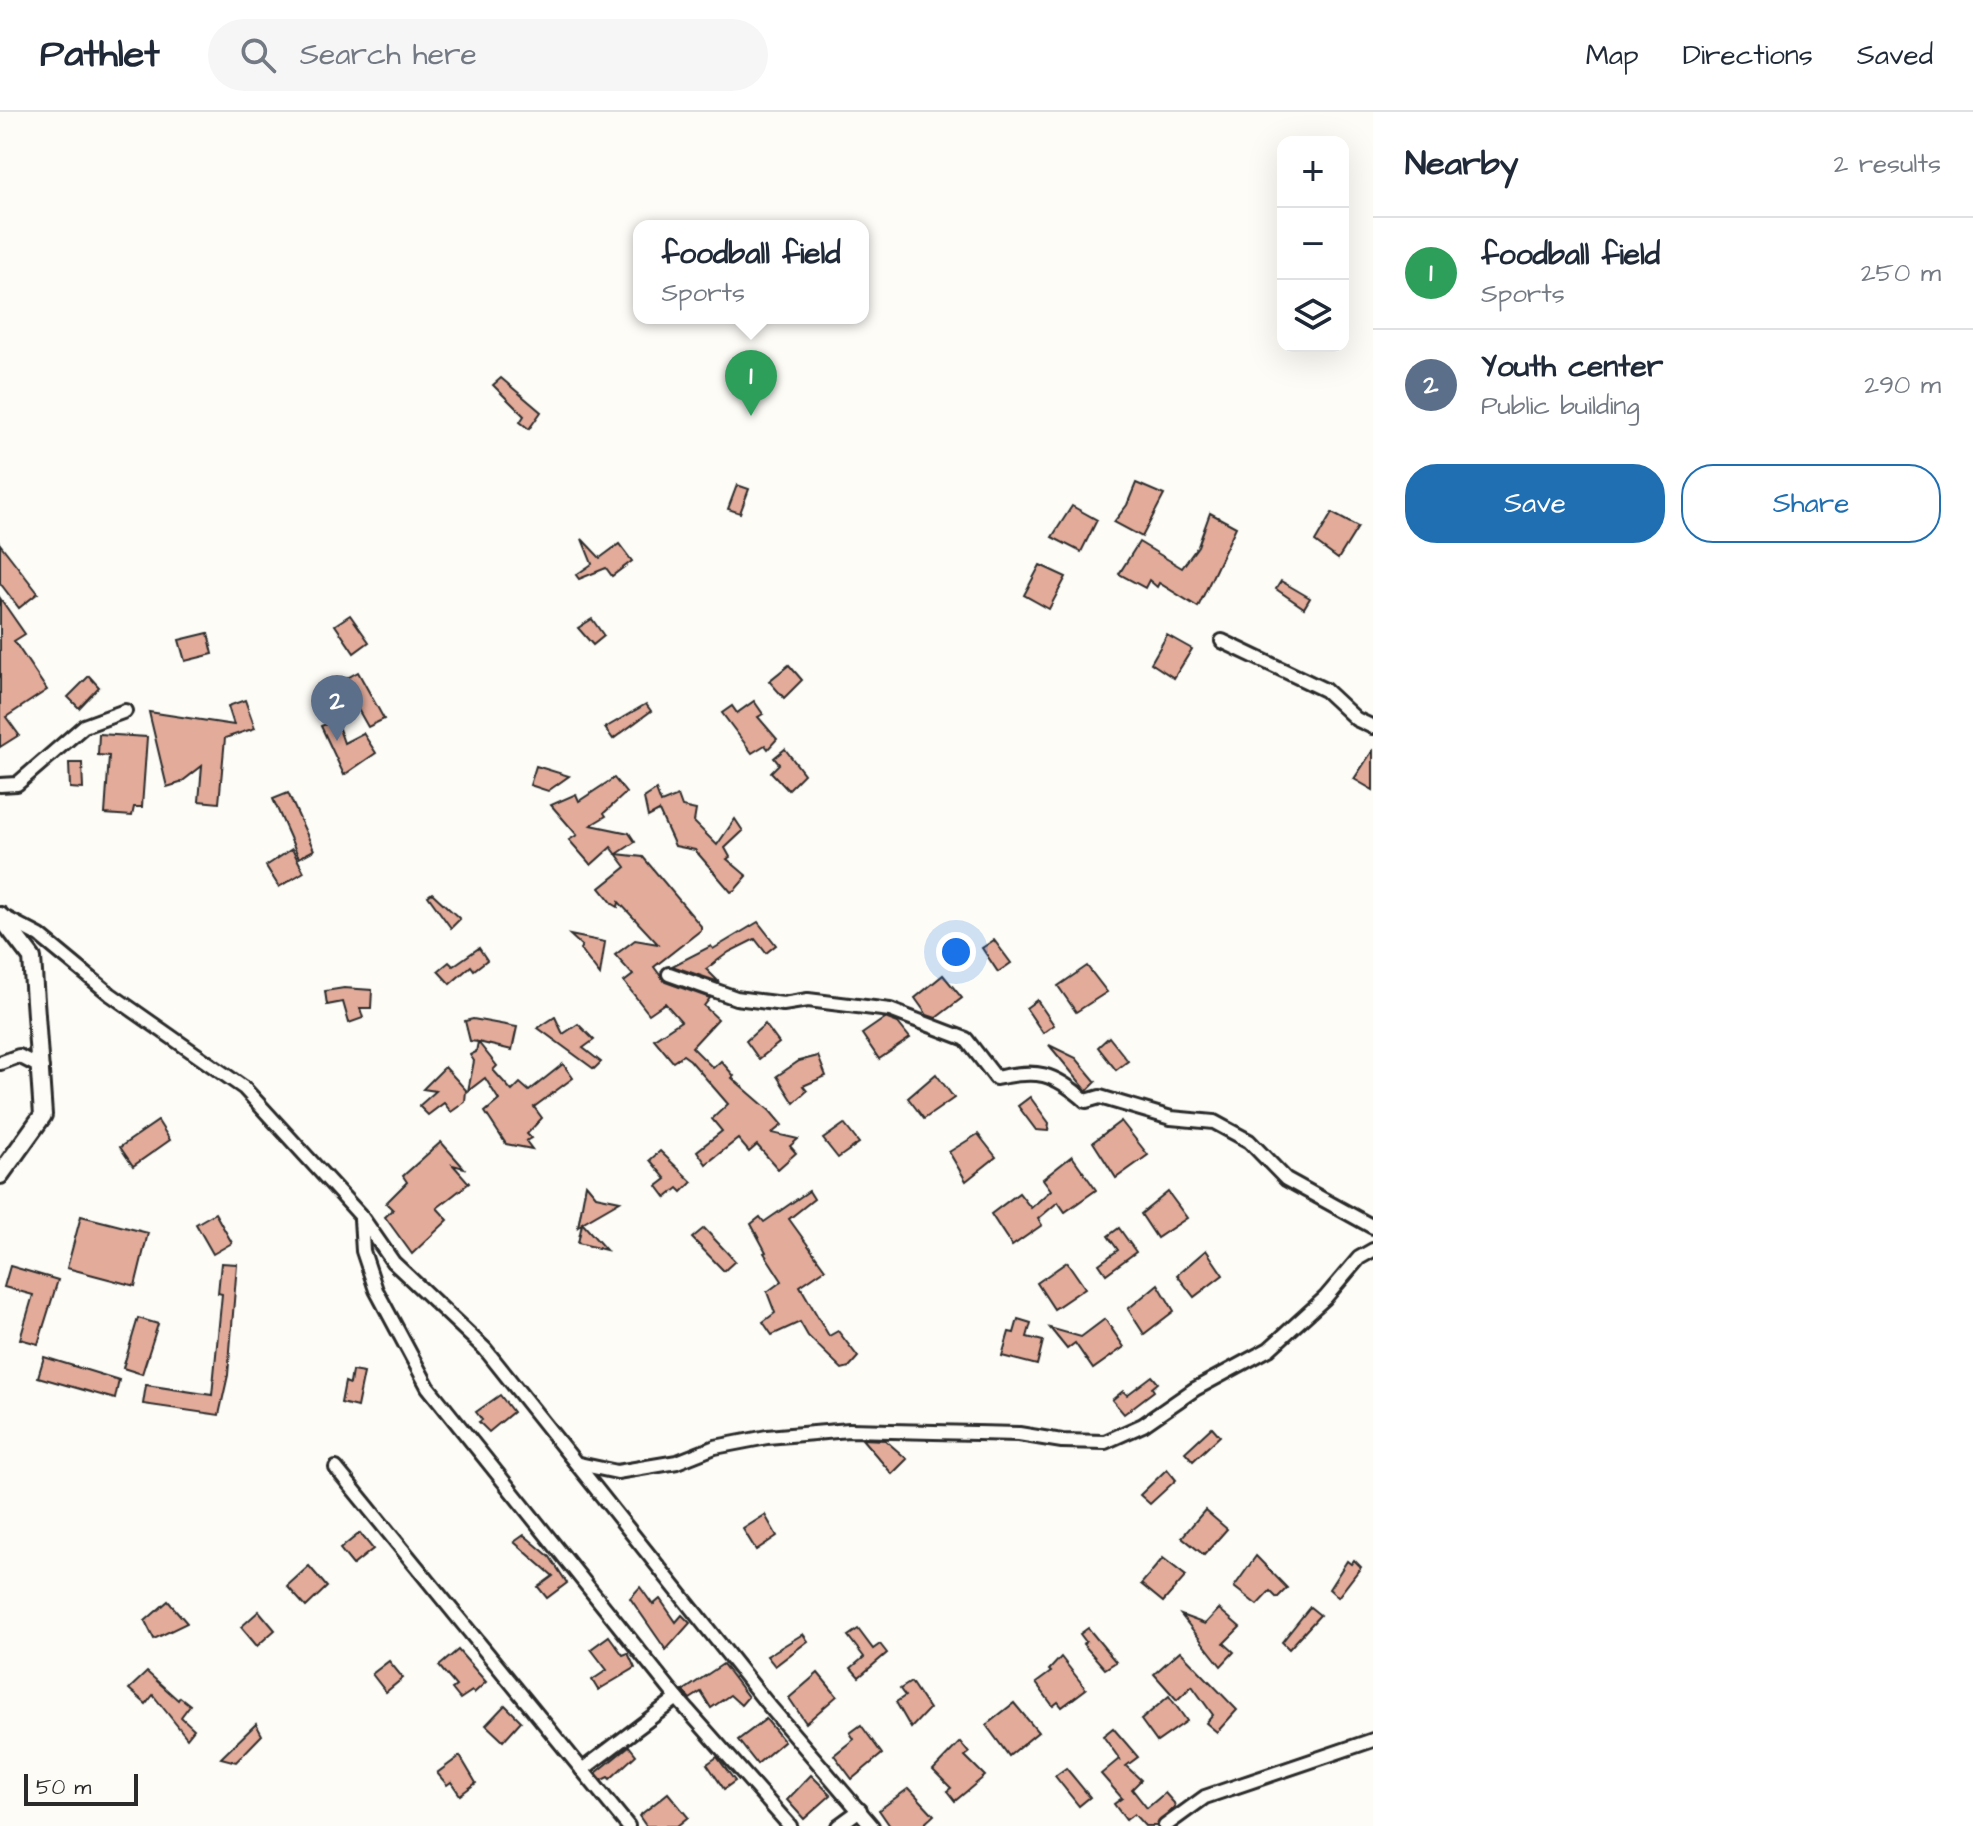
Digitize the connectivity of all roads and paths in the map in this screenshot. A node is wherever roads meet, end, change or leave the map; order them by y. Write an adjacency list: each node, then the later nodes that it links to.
1 (1222, 641): 3 (street)
2 (125, 711): 4 (street)
3 (1373, 727)
4 (0, 785)
5 (0, 915): 8 (street); 10 (street)
6 (669, 974): 11 (street)
7 (0, 1062): 8 (street)
8 (42, 1068): 9 (street)
9 (0, 1175)
10 (361, 1216): 13 (street); 15 (street)
11 (1373, 1227)
12 (1373, 1250): 13 (street)
13 (579, 1464): 18 (street)
14 (336, 1468): 17 (street)
15 (677, 1698): 17 (street); 20 (street)
16 (1373, 1740): 23 (street)
17 (582, 1770): 19 (street)
18 (860, 1810): 21 (street); 22 (street)
19 (628, 1826)
20 (790, 1826)
21 (838, 1826)
22 (872, 1826)
23 (1165, 1826)

